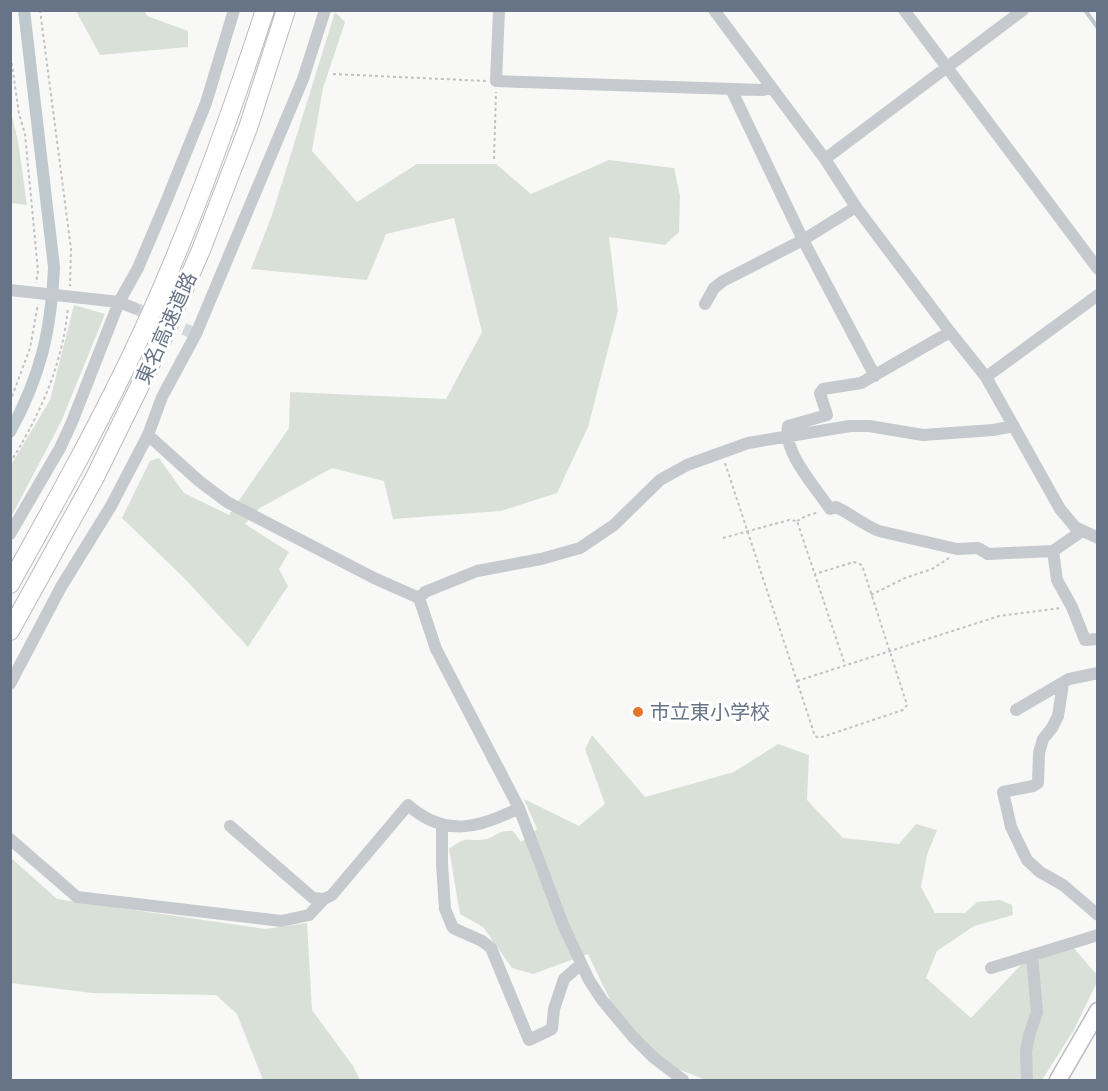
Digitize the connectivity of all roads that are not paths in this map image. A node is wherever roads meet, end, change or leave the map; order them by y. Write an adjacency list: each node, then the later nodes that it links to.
1 (234, 10): 18 (street)
2 (265, 10): 31 (highway, 東名高速道路)
3 (286, 10): 33 (highway, 東名高速道路)
4 (325, 10): 25 (street)
5 (499, 10): 11 (street)
6 (714, 10): 10 (street)
7 (904, 10): 9 (street)
8 (1023, 10): 9 (street)
9 (947, 68): 12 (street); 15 (street)
10 (772, 88): 11 (street); 12 (street)
11 (731, 89): 14 (street)
12 (825, 159): 13 (street)
13 (856, 207): 14 (street); 21 (street)
14 (803, 240): 19 (street); 22 (street)
15 (1098, 269)
16 (10, 290): 18 (street)
17 (1098, 295): 23 (street)
18 (119, 302): 20 (street); 28 (street)
19 (705, 304)
20 (134, 308)
21 (950, 332): 22 (street); 23 (street)
22 (875, 376): 26 (street)
23 (986, 376): 24 (street)
24 (1014, 426): 26 (street); 27 (street)
25 (148, 435): 32 (street); 36 (street)
26 (786, 437): 30 (street); 32 (street)
27 (1082, 531): 29 (street); 30 (street)
28 (10, 534)
29 (1098, 538)
30 (1053, 551): 34 (street)
31 (10, 584)
32 (419, 598): 39 (street)
33 (10, 631)
34 (1098, 639)
35 (1098, 673): 37 (street)
36 (10, 684)
37 (1063, 684): 38 (street); 44 (street)
38 (1016, 711)
39 (519, 808): 40 (street); 47 (street)
40 (442, 824): 43 (street); 47 (street)
41 (230, 826): 43 (street)
42 (10, 839): 43 (street)
43 (324, 899)
44 (1098, 915)
45 (1098, 936): 46 (street)
46 (1032, 955): 48 (street); 51 (street)
47 (581, 964): 50 (street)
48 (991, 968)
49 (1098, 1011): 52 (main road)
50 (683, 1080)
51 (1027, 1080)
52 (1058, 1080)

